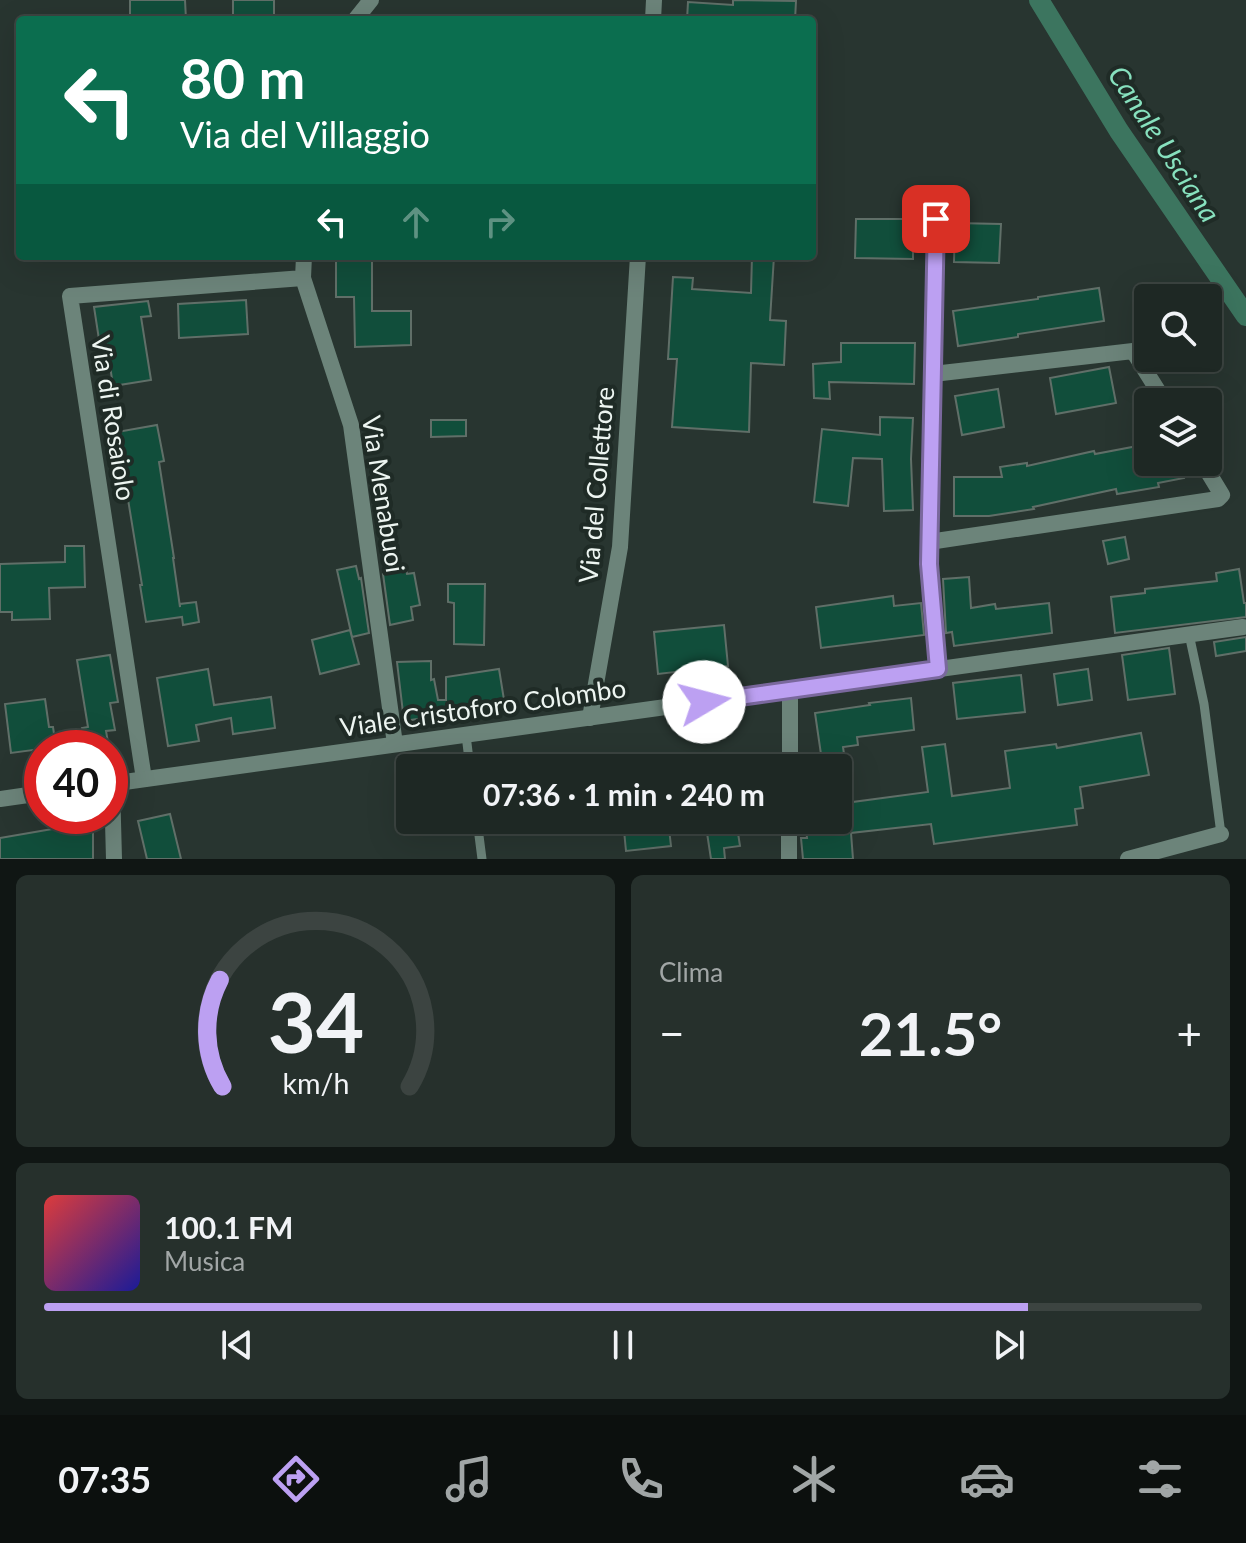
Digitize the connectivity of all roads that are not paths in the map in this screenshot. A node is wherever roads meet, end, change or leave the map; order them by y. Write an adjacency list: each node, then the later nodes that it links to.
1 (371, 0): 2 (street)
2 (358, 16)
3 (936, 219): 7 (street)
4 (304, 260): 6 (street, Via Menabuoi)
5 (638, 260): 15 (street, Via del Collettore)
6 (303, 278): 17 (street, Via Menabuoi); 20 (street, Via di Rosaiolo)
7 (933, 374): 8 (street); 10 (street)
8 (1156, 388)
9 (1210, 476): 10 (street)
10 (929, 542): 13 (street)
11 (1243, 627): 12 (street, Viale Cristoforo Colombo)
12 (1189, 634): 13 (street, Viale Cristoforo Colombo); 27 (lane)
13 (938, 669): 14 (street, Viale Cristoforo Colombo)
14 (790, 690): 15 (street, Viale Cristoforo Colombo); 19 (street)
15 (590, 718): 16 (street, Viale Cristoforo Colombo)
16 (466, 735): 17 (street, Viale Cristoforo Colombo); 18 (lane)
17 (395, 744): 20 (street, Viale Cristoforo Colombo)
18 (468, 754)
19 (790, 754)
20 (144, 779): 21 (street, Viale Cristoforo Colombo)
21 (128, 781)
22 (24, 796): 23 (street)
23 (0, 799)
24 (113, 834): 28 (street)
25 (479, 834): 29 (lane)
26 (789, 834): 30 (street)
27 (1221, 834): 31 (street)
28 (114, 859)
29 (482, 859)
30 (789, 859)
31 (1128, 859)

